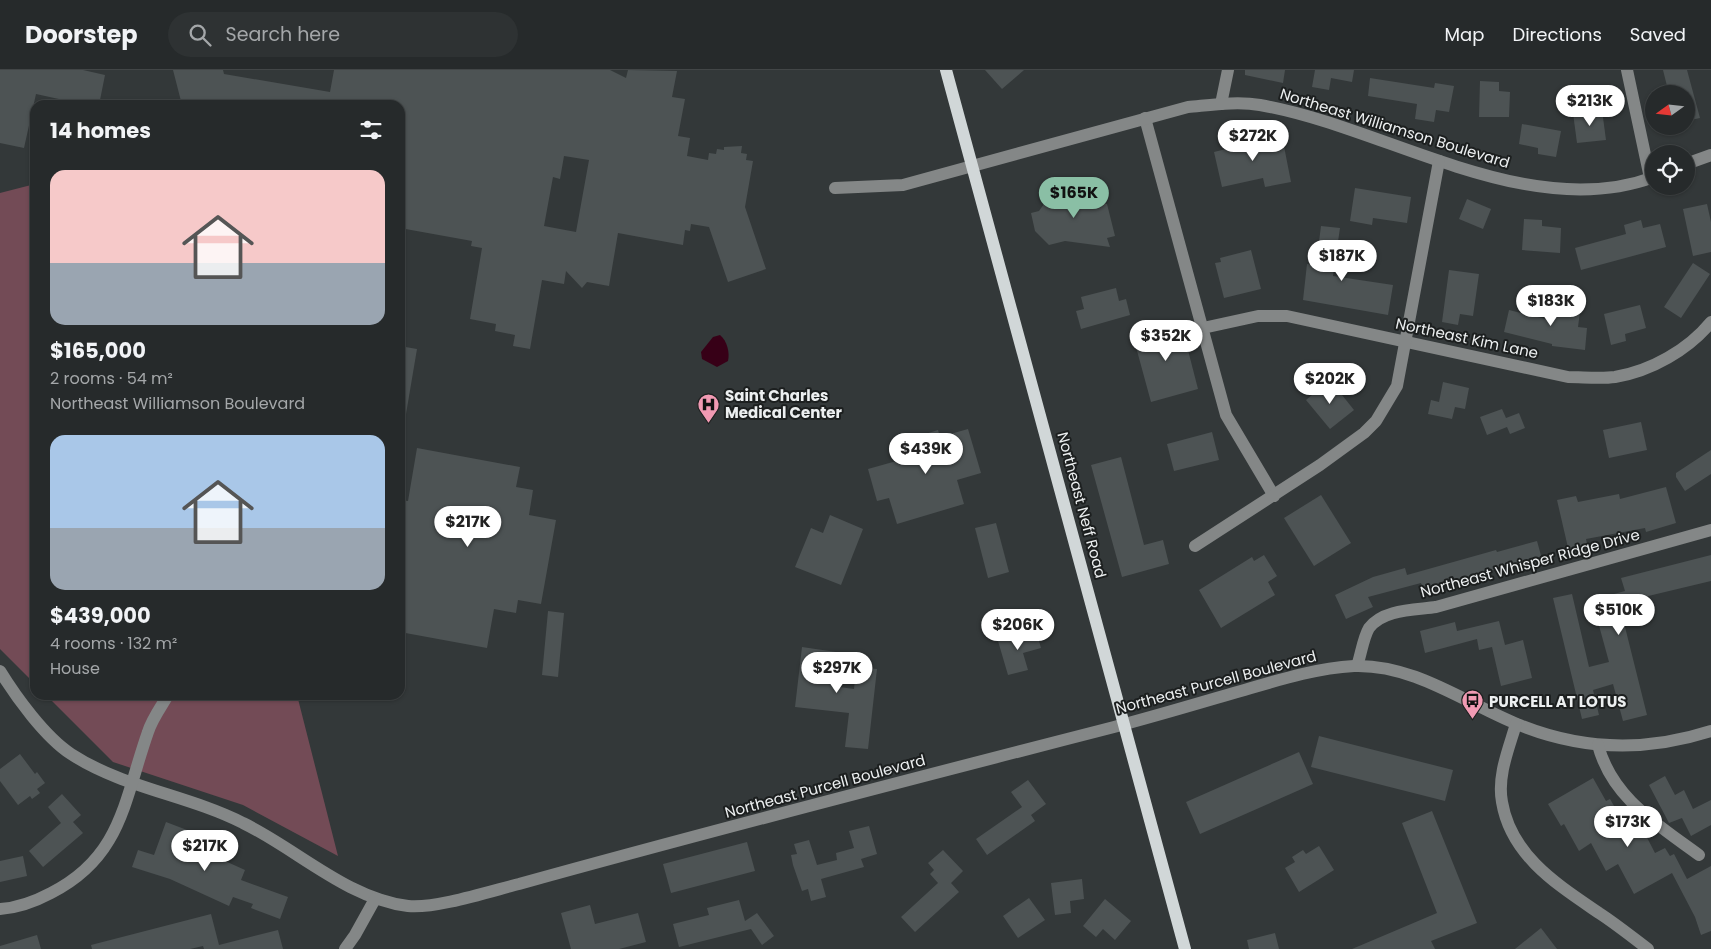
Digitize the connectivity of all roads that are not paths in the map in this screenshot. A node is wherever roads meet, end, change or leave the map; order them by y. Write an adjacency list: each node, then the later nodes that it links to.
1 (946, 70): 10 (main road, Northeast Neff Road)
2 (1228, 70): 4 (street)
3 (1627, 70): 6 (street)
4 (1221, 104): 5 (street, Northeast Williamson Boulevard); 8 (street, Northeast Williamson Boulevard)
5 (1145, 118): 10 (street, Northeast Williamson Boulevard); 14 (street)
6 (1645, 148)
7 (1711, 155): 9 (street)
8 (1439, 161): 11 (street, Northeast Williamson Boulevard); 15 (street)
9 (1695, 161)
10 (972, 166): 12 (street, Northeast Williamson Boulevard); 22 (main road, Northeast Neff Road)
11 (1645, 180)
12 (835, 188)
13 (1711, 322): 15 (street, Northeast Kim Lane)
14 (1202, 328): 15 (street, Northeast Kim Lane); 16 (street)
15 (1405, 342): 16 (street)
16 (1274, 496): 18 (street)
17 (1711, 530): 19 (street, Northeast Whisper Ridge Drive)
18 (1195, 546)
19 (1357, 666): 22 (street, Northeast Purcell Boulevard); 23 (street, Northeast Purcell Boulevard)
20 (0, 670): 26 (street, Northeast Purcell Boulevard)
21 (165, 700): 26 (street)
22 (1125, 724): 28 (street, Northeast Purcell Boulevard); 31 (main road, Northeast Neff Road)
23 (1516, 724): 25 (street, Northeast Purcell Boulevard); 32 (street)
24 (1711, 732): 25 (street, Northeast Purcell Boulevard)
25 (1598, 745): 27 (street)
26 (132, 781): 28 (street, Northeast Purcell Boulevard); 29 (street)
27 (1699, 855)
28 (375, 899): 30 (street)
29 (0, 909)
30 (345, 949)
31 (1184, 949)
32 (1648, 949)

